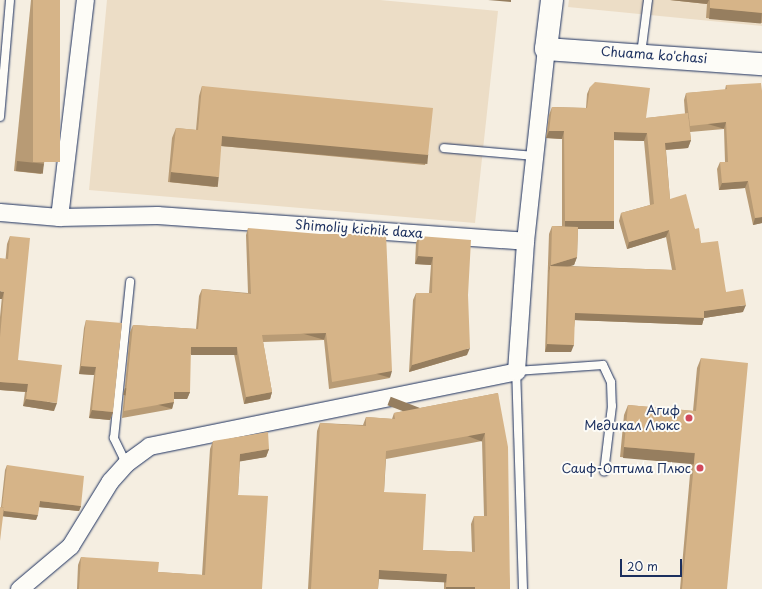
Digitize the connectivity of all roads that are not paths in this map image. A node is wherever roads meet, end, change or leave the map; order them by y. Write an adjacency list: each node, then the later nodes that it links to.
1 (10, 0): 8 (lane)
2 (85, 0): 12 (street)
3 (552, 0): 5 (street)
4 (648, 0): 6 (lane)
5 (546, 49): 6 (street, Chuama ko'chasi); 10 (street)
6 (641, 54): 7 (street, Chuama ko'chasi)
7 (762, 64)
8 (0, 117)
9 (444, 148): 10 (lane)
10 (534, 156): 13 (street)
11 (0, 212): 12 (street, Shimoliy kichik daxa)
12 (59, 217): 13 (street, Shimoliy kichik daxa)
13 (525, 241): 15 (street)
14 (130, 282): 16 (lane)
15 (516, 371): 16 (street); 17 (lane); 19 (lane)
16 (126, 463): 18 (street)
17 (604, 472)
18 (19, 589)
19 (523, 589)

